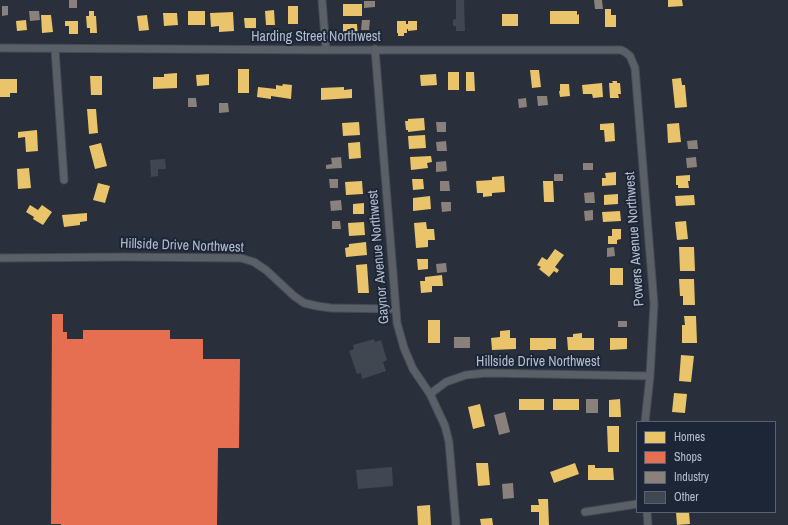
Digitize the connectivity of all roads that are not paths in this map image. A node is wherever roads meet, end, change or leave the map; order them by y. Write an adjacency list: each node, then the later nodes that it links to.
1 (322, 0): 4 (street)
2 (0, 48): 3 (street, Harding Street Northwest)
3 (55, 48): 4 (street, Harding Street Northwest); 7 (street)
4 (326, 50): 5 (street, Harding Street Northwest)
5 (375, 50): 6 (street, Harding Street Northwest); 9 (street, Gaynor Avenue Northwest)
6 (630, 56): 10 (street, Powers Avenue Northwest)
7 (64, 180)
8 (0, 258): 9 (street, Hillside Drive Northwest)
9 (396, 309): 11 (street, Gaynor Avenue Northwest)
10 (650, 376): 11 (street, Hillside Drive Northwest); 12 (street, Powers Avenue Northwest)
11 (430, 394): 16 (street, Gaynor Avenue Northwest)
12 (645, 421)
13 (636, 504): 14 (street)
14 (585, 512)
15 (646, 513): 17 (street)
16 (456, 524)
17 (648, 525)

